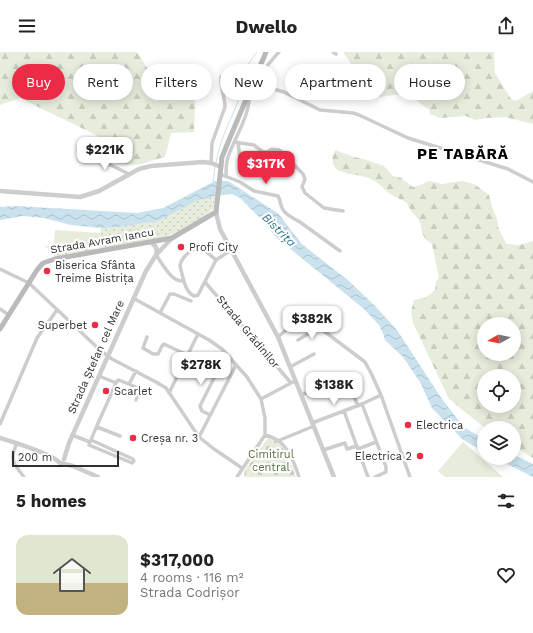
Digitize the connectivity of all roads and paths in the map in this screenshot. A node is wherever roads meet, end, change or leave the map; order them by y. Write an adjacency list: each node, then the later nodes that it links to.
1 (266, 52): 3 (main road)
2 (279, 52): 4 (street)
3 (261, 64)
4 (267, 64)
5 (277, 90): 17 (street)
6 (224, 100): 11 (street)
7 (243, 100): 12 (main road)
8 (249, 100): 9 (street)
9 (236, 143): 13 (street); 13 (street); 16 (street)
10 (88, 154): 14 (street)
11 (212, 163): 12 (street); 14 (street)
12 (219, 166): 15 (main road)
13 (296, 167): 19 (street)
14 (129, 174): 18 (street)
15 (220, 174): 16 (street); 20 (main road)
16 (226, 176): 24 (street)
17 (533, 182)
18 (0, 192)
19 (343, 211)
20 (216, 212): 21 (main road, Strada Ștefan cel Mare); 23 (street)
21 (172, 238): 22 (main road, Strada Avram Iancu); 25 (street, Strada Ștefan cel Mare)
22 (150, 242): 25 (street); 30 (main road, Strada Avram Iancu)
23 (231, 250): 26 (street); 41 (street)
24 (340, 251)
25 (156, 255): 28 (street); 31 (street, Strada Ștefan cel Mare)
26 (216, 260): 28 (street); 29 (street)
27 (0, 269): 30 (street)
28 (184, 280): 29 (street)
29 (205, 282): 53 (street, Strada Grădinilor)
30 (29, 283): 34 (street); 36 (main road, Strada Avram Iancu)
31 (133, 298): 35 (street); 46 (street, Strada Ștefan cel Mare)
32 (191, 301): 35 (street)
33 (0, 309): 36 (street)
34 (57, 310): 46 (street); 64 (street)
35 (160, 313): 39 (street)
36 (9, 315): 38 (main road, Strada Avram Iancu)
37 (318, 328): 41 (street); 42 (street); 58 (street)
38 (0, 330)
39 (198, 334): 43 (street); 45 (street)
40 (147, 337): 45 (street)
41 (278, 337): 50 (street)
42 (298, 340)
43 (225, 352): 48 (street); 49 (street)
44 (314, 354): 50 (street)
45 (188, 355): 56 (street)
46 (108, 356): 51 (street); 52 (street, Strada Ștefan cel Mare)
47 (201, 356): 48 (street)
48 (219, 361): 63 (street)
49 (236, 365): 59 (street); 63 (street)
50 (290, 367): 53 (street)
51 (136, 371): 55 (street); 56 (street)
52 (100, 376): 54 (street); 67 (street, Strada Ștefan cel Mare)
53 (293, 382): 57 (street); 59 (street)
54 (116, 383): 55 (street); 66 (street)
55 (129, 384): 60 (street)
56 (169, 393): 70 (street)
57 (301, 395): 61 (street); 65 (street)
58 (380, 395): 61 (street); 87 (street)
59 (261, 399): 68 (street)
60 (136, 400)
61 (360, 405): 62 (street); 74 (street)
62 (344, 411): 65 (street); 76 (street)
63 (210, 415): 70 (street)
64 (0, 424)
65 (313, 424): 72 (street); 77 (street)
66 (97, 427): 69 (street); 73 (street)
67 (72, 435): 73 (street); 78 (street, Strada Ștefan cel Mare)
68 (265, 435): 72 (street); 79 (street)
69 (120, 436)
70 (199, 437): 79 (street)
71 (0, 438): 75 (street)
72 (280, 440): 83 (street)
73 (90, 441): 73 (street)
74 (376, 442): 76 (street); 86 (street)
75 (17, 443): 78 (street); 80 (street)
76 (358, 447): 77 (street); 85 (street)
77 (323, 450): 84 (street)
78 (62, 460): 81 (street)
79 (242, 468): 82 (street)
80 (24, 477)
81 (98, 477)
82 (237, 477)
83 (299, 477)
84 (334, 477)
85 (368, 477)
86 (375, 477)
87 (410, 477)

